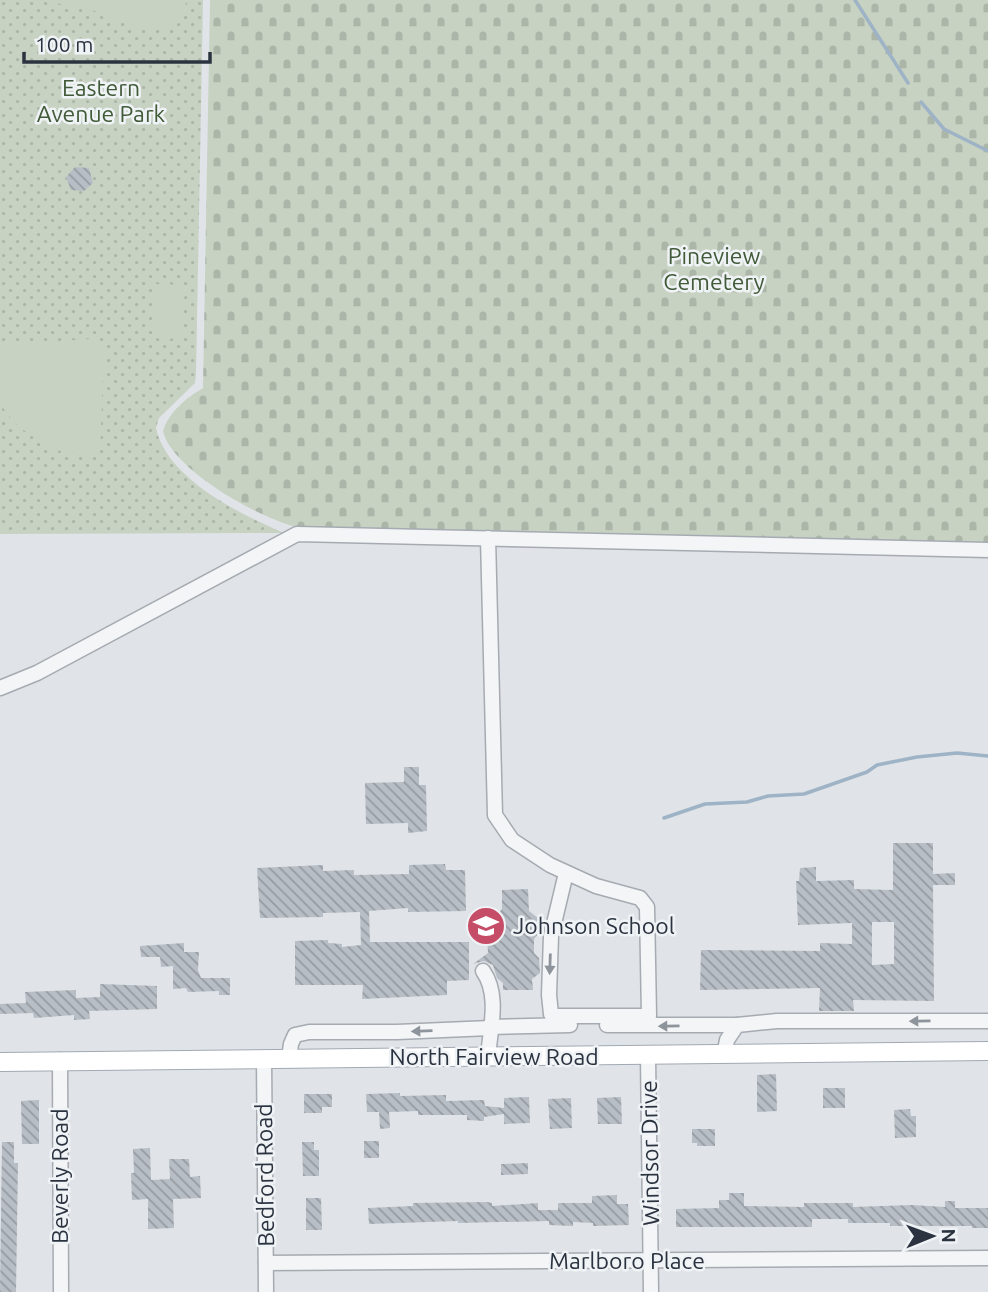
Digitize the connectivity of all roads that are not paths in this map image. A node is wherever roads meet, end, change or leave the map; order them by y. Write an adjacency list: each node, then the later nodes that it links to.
1 (488, 538): 2 (street); 3 (street); 4 (street)
2 (988, 550)
3 (0, 688)
4 (566, 873): 4 (street, one-way to 4)
5 (483, 971): 8 (street)
6 (988, 1021): 7 (street, one-way to 7)
7 (737, 1025): 8 (street, one-way to 8); 10 (street)
8 (490, 1027): 12 (street); 14 (street, one-way to 14)
9 (988, 1051): 10 (main road, North Fairview Road)
10 (724, 1055): 11 (main road, North Fairview Road)
11 (648, 1056): 12 (main road, North Fairview Road); 18 (street, Windsor Drive)
12 (488, 1057): 14 (main road, North Fairview Road)
13 (264, 1058): 14 (main road, North Fairview Road); 15 (main road, North Fairview Road); 19 (street, Bedford Road)
14 (289, 1058)
15 (60, 1060): 16 (main road, North Fairview Road); 20 (street, Beverly Road)
16 (0, 1062)
17 (988, 1258): 18 (street, Marlboro Place)
18 (651, 1260): 19 (street, Marlboro Place); 22 (street, Windsor Drive)
19 (266, 1263): 21 (street, Bedford Road)
20 (61, 1292)
21 (266, 1292)
22 (651, 1292)

